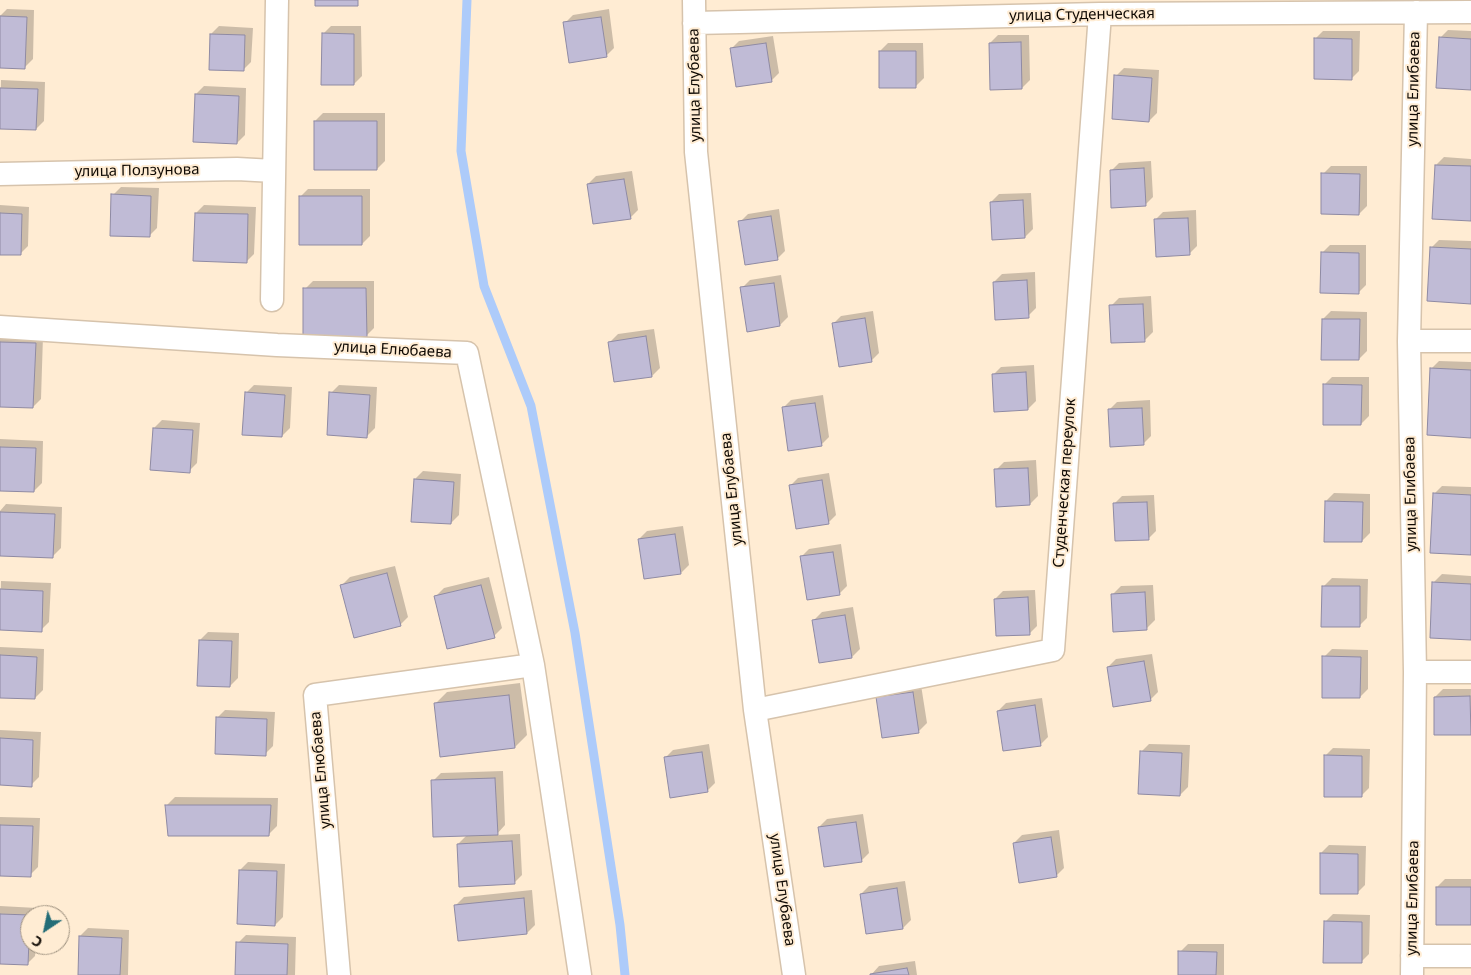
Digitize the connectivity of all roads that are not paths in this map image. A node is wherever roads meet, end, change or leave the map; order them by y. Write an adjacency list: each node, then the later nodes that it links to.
1 (277, 0): 7 (street)
2 (694, 0): 6 (street, улица Елубаева)
3 (1416, 12): 4 (street, улица Студенческая); 5 (street, улица Студенческая); 11 (street, улица Елибаева)
4 (1471, 12)
5 (1100, 14): 6 (street, улица Студенческая); 16 (street, Студенческая переулок)
6 (694, 23): 16 (street, улица Елубаева)
7 (274, 172): 8 (street, улица Ползунова); 9 (street)
8 (0, 174)
9 (272, 300)
10 (0, 327): 13 (street, улица Елюбаева)
11 (1409, 341): 12 (street); 14 (street, улица Елибаева)
12 (1471, 341)
13 (533, 665): 19 (street, улица Елюбаева); 20 (street, улица Елюбаева)
14 (1415, 672): 15 (street); 18 (street, улица Елибаева)
15 (1471, 672)
16 (755, 710): 21 (street, улица Елубаева)
17 (1471, 956): 18 (street)
18 (1412, 965)
19 (339, 975)
20 (580, 975)
21 (794, 975)

